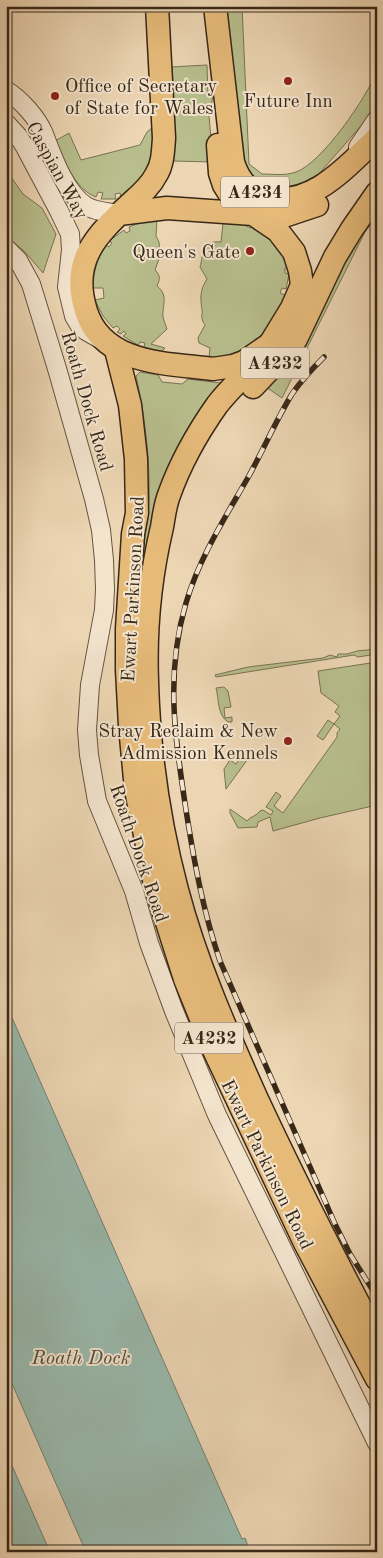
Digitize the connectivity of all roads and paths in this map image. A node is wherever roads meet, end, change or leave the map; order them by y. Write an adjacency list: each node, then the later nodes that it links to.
1 (157, 6): 12 (main road)
2 (215, 6): 3 (main road)
3 (221, 57): 9 (main road, A4234); 13 (main road)
4 (6, 90): 12 (street, Caspian Way)
5 (377, 119): 9 (street)
6 (6, 123): 17 (street, Caspian Way)
7 (377, 138): 9 (main road, A4234)
8 (377, 148): 13 (main road, A4234)
9 (340, 172)
10 (377, 176): 15 (main road)
11 (377, 193): 18 (main road, A4232)
12 (120, 214): 13 (main road); 17 (main road)
13 (253, 214): 15 (main road)
14 (6, 248): 22 (street, Roath Dock Road)
15 (302, 285): 16 (main road)
16 (270, 344): 17 (main road); 18 (main road, Ewart Parkinson Road / A4232)
17 (111, 346): 19 (main road, Ewart Parkinson Road / A4232)
18 (162, 525): 19 (main road, Ewart Parkinson Road / A4232)
19 (136, 669): 20 (main road, Ewart Parkinson Road / A4232); 21 (main road, Ewart Parkinson Road / A4232)
20 (377, 1339)
21 (377, 1379)
22 (377, 1443)

